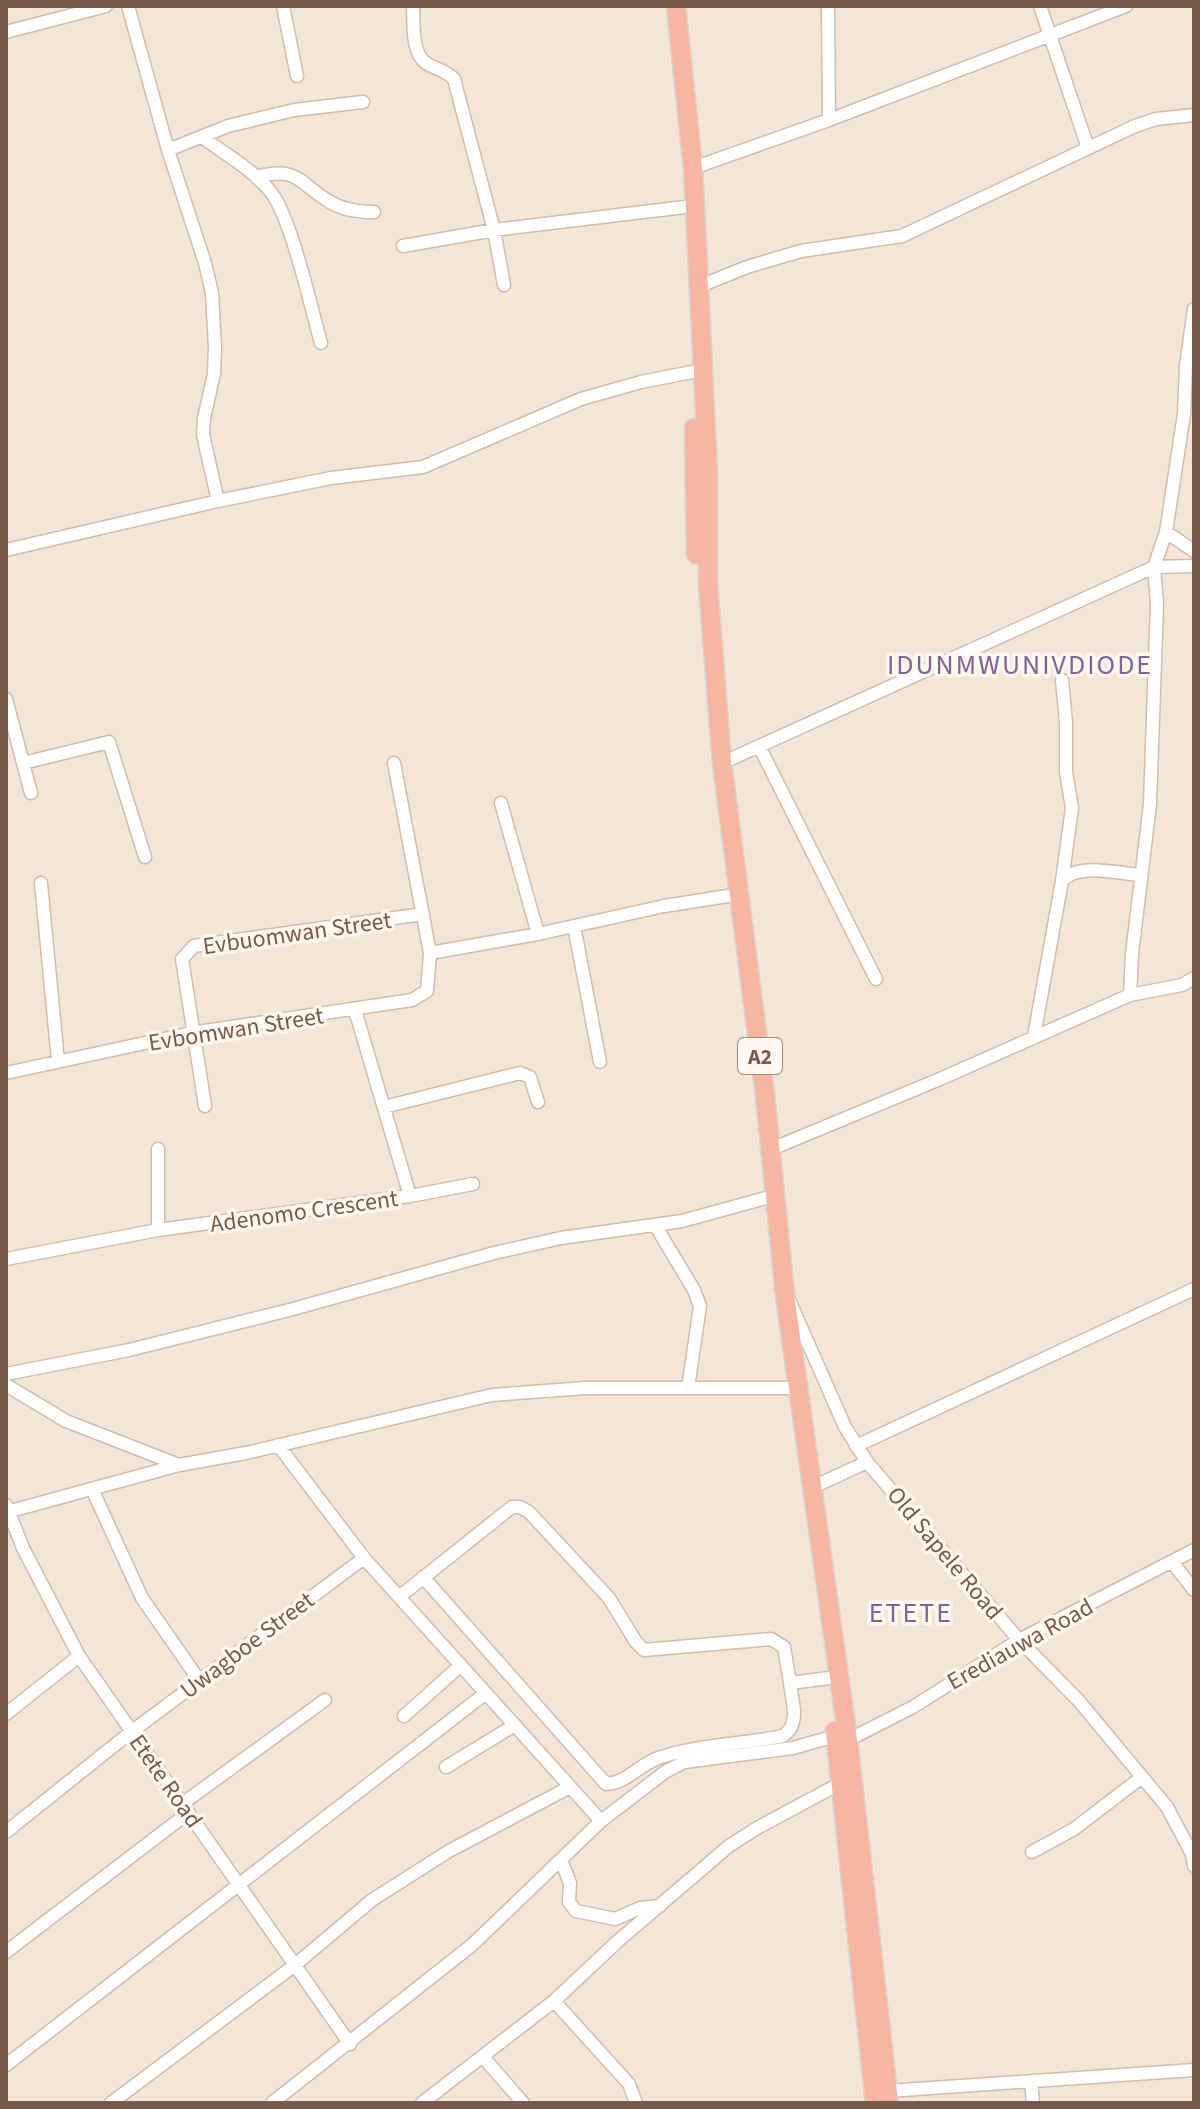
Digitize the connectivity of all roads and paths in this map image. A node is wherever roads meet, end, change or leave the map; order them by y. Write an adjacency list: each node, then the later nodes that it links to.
1 (106, 6): 10 (street)
2 (128, 6): 19 (street)
3 (283, 6): 13 (street)
4 (413, 6): 24 (street)
5 (667, 6): 22 (highway, A2)
6 (676, 6): 20 (highway, A2)
7 (828, 6): 16 (street)
8 (1040, 6): 12 (street)
9 (1126, 6): 12 (street)
10 (62, 11): 11 (street)
11 (6, 32)
12 (1050, 36): 16 (street); 18 (street)
13 (297, 76)
14 (363, 102): 17 (street)
15 (1194, 115): 18 (street)
16 (829, 120): 20 (street)
17 (202, 137): 19 (street); 21 (street)
18 (1088, 148): 27 (street)
19 (168, 150): 32 (street)
20 (693, 168): 27 (highway, A2)
21 (256, 177): 23 (street); 29 (street)
22 (685, 207): 24 (street); 30 (highway, A2)
23 (374, 212)
24 (494, 230): 25 (street); 26 (street)
25 (403, 246)
26 (504, 285)
27 (700, 286): 33 (highway, A2)
28 (1194, 316): 31 (street)
29 (321, 343)
30 (692, 372): 32 (street); 33 (highway, A2)
31 (1189, 413): 34 (street)
32 (218, 501): 35 (street)
33 (700, 523): 44 (highway, A2); 51 (highway, A2)
34 (1166, 532): 36 (street); 38 (street)
35 (6, 550)
36 (1194, 551)
37 (1194, 566): 38 (street)
38 (1154, 567): 41 (street); 48 (street)
39 (1062, 680): 49 (street)
40 (6, 699): 42 (street)
41 (759, 746): 44 (street); 57 (street)
42 (23, 763): 45 (street); 47 (street)
43 (394, 763): 52 (street, Evbomwan Street)
44 (722, 763): 69 (highway, A2)
45 (31, 793)
46 (501, 803): 54 (street)
47 (145, 857)
48 (1141, 875): 49 (street); 58 (street)
49 (1062, 881): 61 (street)
50 (41, 883): 62 (street)
51 (728, 896): 53 (street); 72 (highway, A2)
52 (423, 914): 55 (street, Evbomwan Street); 60 (street, Evbuomwan Street)
53 (574, 926): 54 (street); 63 (street)
54 (538, 934): 55 (street)
55 (430, 953): 59 (street, Evbomwan Street)
56 (1194, 978): 58 (street)
57 (876, 979)
58 (1130, 995): 61 (street)
59 (355, 1010): 60 (street, Evbomwan Street); 67 (street, Adenomo Crescent)
60 (191, 1033): 62 (street, Evbomwan Street); 66 (street, Evbuomwan Street)
61 (1034, 1036): 69 (street)
62 (58, 1061): 64 (street, Evbomwan Street)
63 (600, 1062)
64 (6, 1073)
65 (538, 1102): 67 (street)
66 (205, 1106)
67 (384, 1107): 71 (street, Adenomo Crescent)
68 (158, 1149): 74 (street)
69 (769, 1150): 77 (highway, A2)
70 (473, 1184): 71 (street)
71 (410, 1196): 74 (street, Adenomo Crescent)
72 (766, 1198): 73 (street); 81 (highway, A2)
73 (655, 1225): 78 (street); 80 (street)
74 (158, 1230): 75 (street, Adenomo Crescent)
75 (6, 1259)
76 (1194, 1289): 83 (street)
77 (785, 1295): 83 (street, Old Sapele Road); 86 (highway, A2)
78 (6, 1374)
79 (6, 1385): 85 (street)
80 (688, 1388): 81 (street); 82 (street)
81 (790, 1388): 98 (highway, A2)
82 (278, 1445): 85 (street); 90 (street)
83 (856, 1446): 84 (street, Old Sapele Road)
84 (867, 1462): 86 (street); 95 (street, Old Sapele Road)
85 (179, 1465): 87 (street)
86 (811, 1488): 107 (highway, A2)
87 (92, 1489): 88 (street); 99 (street)
88 (7, 1508): 96 (street, Etete Road)
89 (1194, 1550): 91 (street, Erediauwa Road)
90 (364, 1558): 94 (street); 99 (street, Uwagboe Street)
91 (1172, 1562): 93 (street); 95 (street, Erediauwa Road)
92 (423, 1577): 94 (street); 100 (street); 100 (street)
93 (1194, 1590)
94 (399, 1597): 97 (street)
95 (1019, 1640): 107 (street, Erediauwa Road); 109 (street, Old Sapele Road)
96 (79, 1656): 103 (street); 106 (street, Etete Road)
97 (461, 1665): 101 (street); 104 (street)
98 (829, 1678): 100 (street); 107 (highway, A2)
99 (199, 1680): 106 (street, Uwagboe Street)
100 (790, 1683)
101 (486, 1693): 105 (street); 118 (street)
102 (325, 1700): 112 (street)
103 (6, 1714)
104 (404, 1716)
105 (515, 1725): 108 (street); 111 (street)
106 (131, 1732): 112 (street, Etete Road); 114 (street, Uwagboe Street)
107 (842, 1738): 110 (highway, A2); 113 (street, Erediauwa Road); 127 (highway, A2)
108 (446, 1767)
109 (1142, 1777): 115 (street); 117 (street, Old Sapele Road)
110 (839, 1784): 119 (street); 127 (highway, A2)
111 (570, 1787): 113 (street); 123 (street)
112 (185, 1808): 118 (street, Etete Road); 122 (street)
113 (601, 1821): 116 (street, Erediauwa Road)
114 (6, 1832)
115 (1032, 1852)
116 (561, 1860): 120 (street); 125 (street, Erediauwa Road)
117 (1194, 1866)
118 (239, 1884): 123 (street, Etete Road); 128 (street)
119 (661, 1906): 120 (street); 121 (street)
120 (615, 1919): 121 (street)
121 (618, 1941): 124 (street)
122 (6, 1952)
123 (295, 1965): 125 (street, Etete Road); 132 (street)
124 (554, 2001): 126 (street); 136 (street)
125 (350, 2044): 133 (street, Erediauwa Road)
126 (484, 2058): 134 (street); 135 (street)
127 (878, 2062): 131 (highway, A2)
128 (6, 2065)
129 (1194, 2070): 130 (street)
130 (1031, 2081): 131 (street); 137 (street)
131 (884, 2099)
132 (111, 2103)
133 (272, 2103)
134 (422, 2103)
135 (523, 2103)
136 (636, 2103)
137 (1033, 2103)

